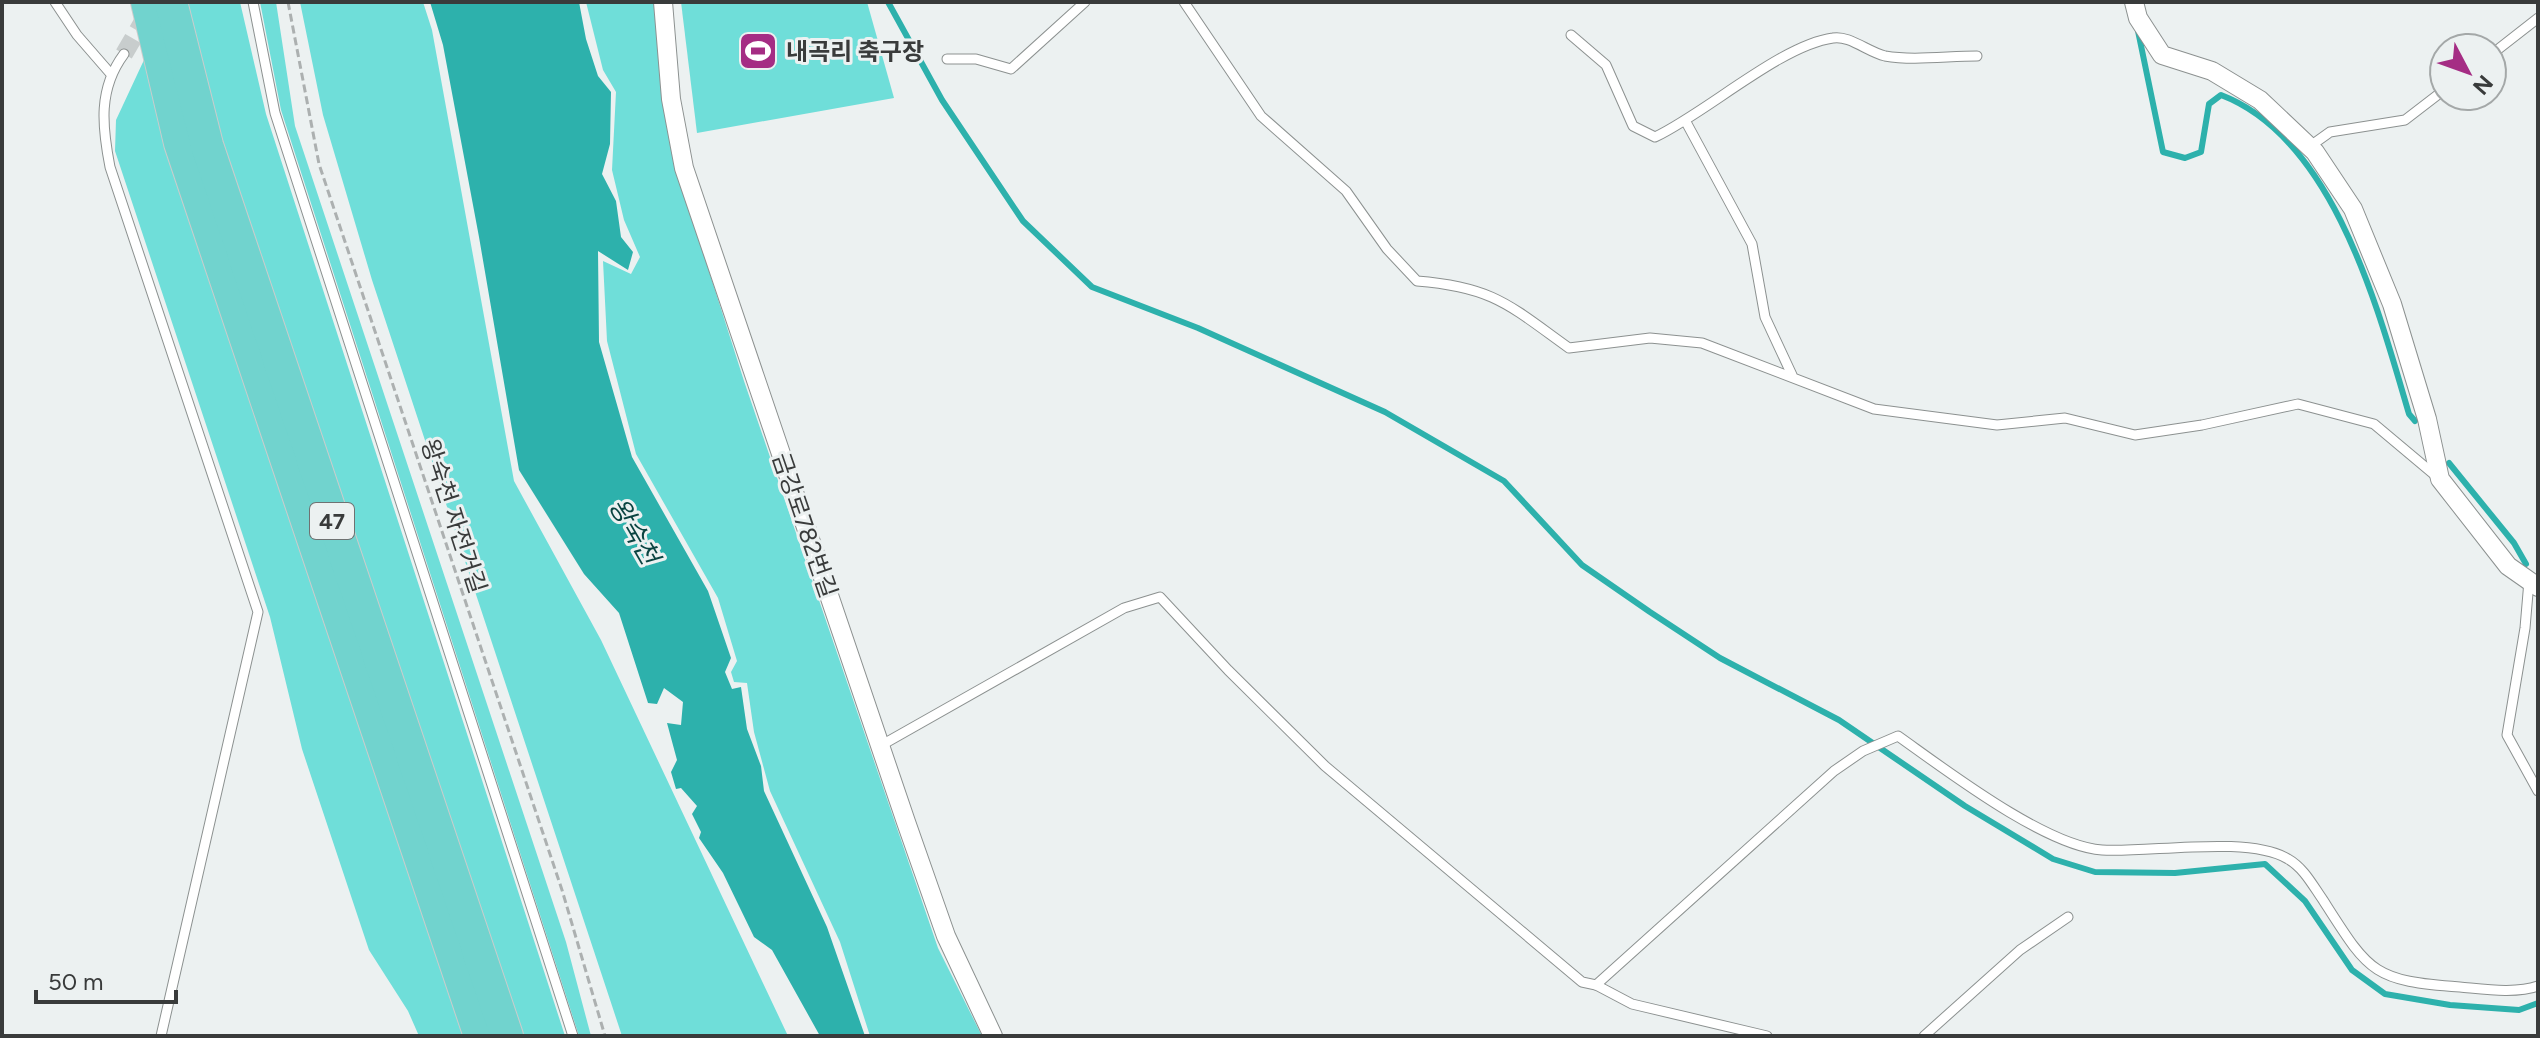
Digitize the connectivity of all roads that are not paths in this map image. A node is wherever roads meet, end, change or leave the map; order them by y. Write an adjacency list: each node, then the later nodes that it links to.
1 (55, 2): 15 (lane)
2 (147, 2): 28 (highway, 47)
3 (171, 2): 29 (highway, 47)
4 (253, 2): 30 (lane)
5 (663, 2): 22 (street, 금강로782번길)
6 (1085, 2): 14 (lane)
7 (1184, 2): 19 (lane)
8 (2134, 2): 18 (street)
9 (2538, 18): 11 (lane)
10 (1571, 35): 17 (lane)
11 (2508, 41)
12 (124, 54): 15 (lane)
13 (1977, 56): 17 (lane)
14 (947, 59)
15 (110, 73): 27 (lane)
16 (2428, 102): 18 (lane)
17 (1686, 122): 19 (lane)
18 (2309, 147): 20 (street)
19 (1792, 375): 20 (lane)
20 (2440, 479): 21 (street)
21 (2534, 584): 23 (lane)
22 (880, 746): 25 (lane); 31 (street, 금강로782번길)
23 (2538, 791)
24 (2068, 917): 33 (lane)
25 (1596, 985): 26 (lane); 32 (lane)
26 (2538, 986)
27 (161, 1036)
28 (480, 1036)
29 (507, 1036)
30 (573, 1036)
31 (993, 1036)
32 (1767, 1036)
33 (1924, 1036)

